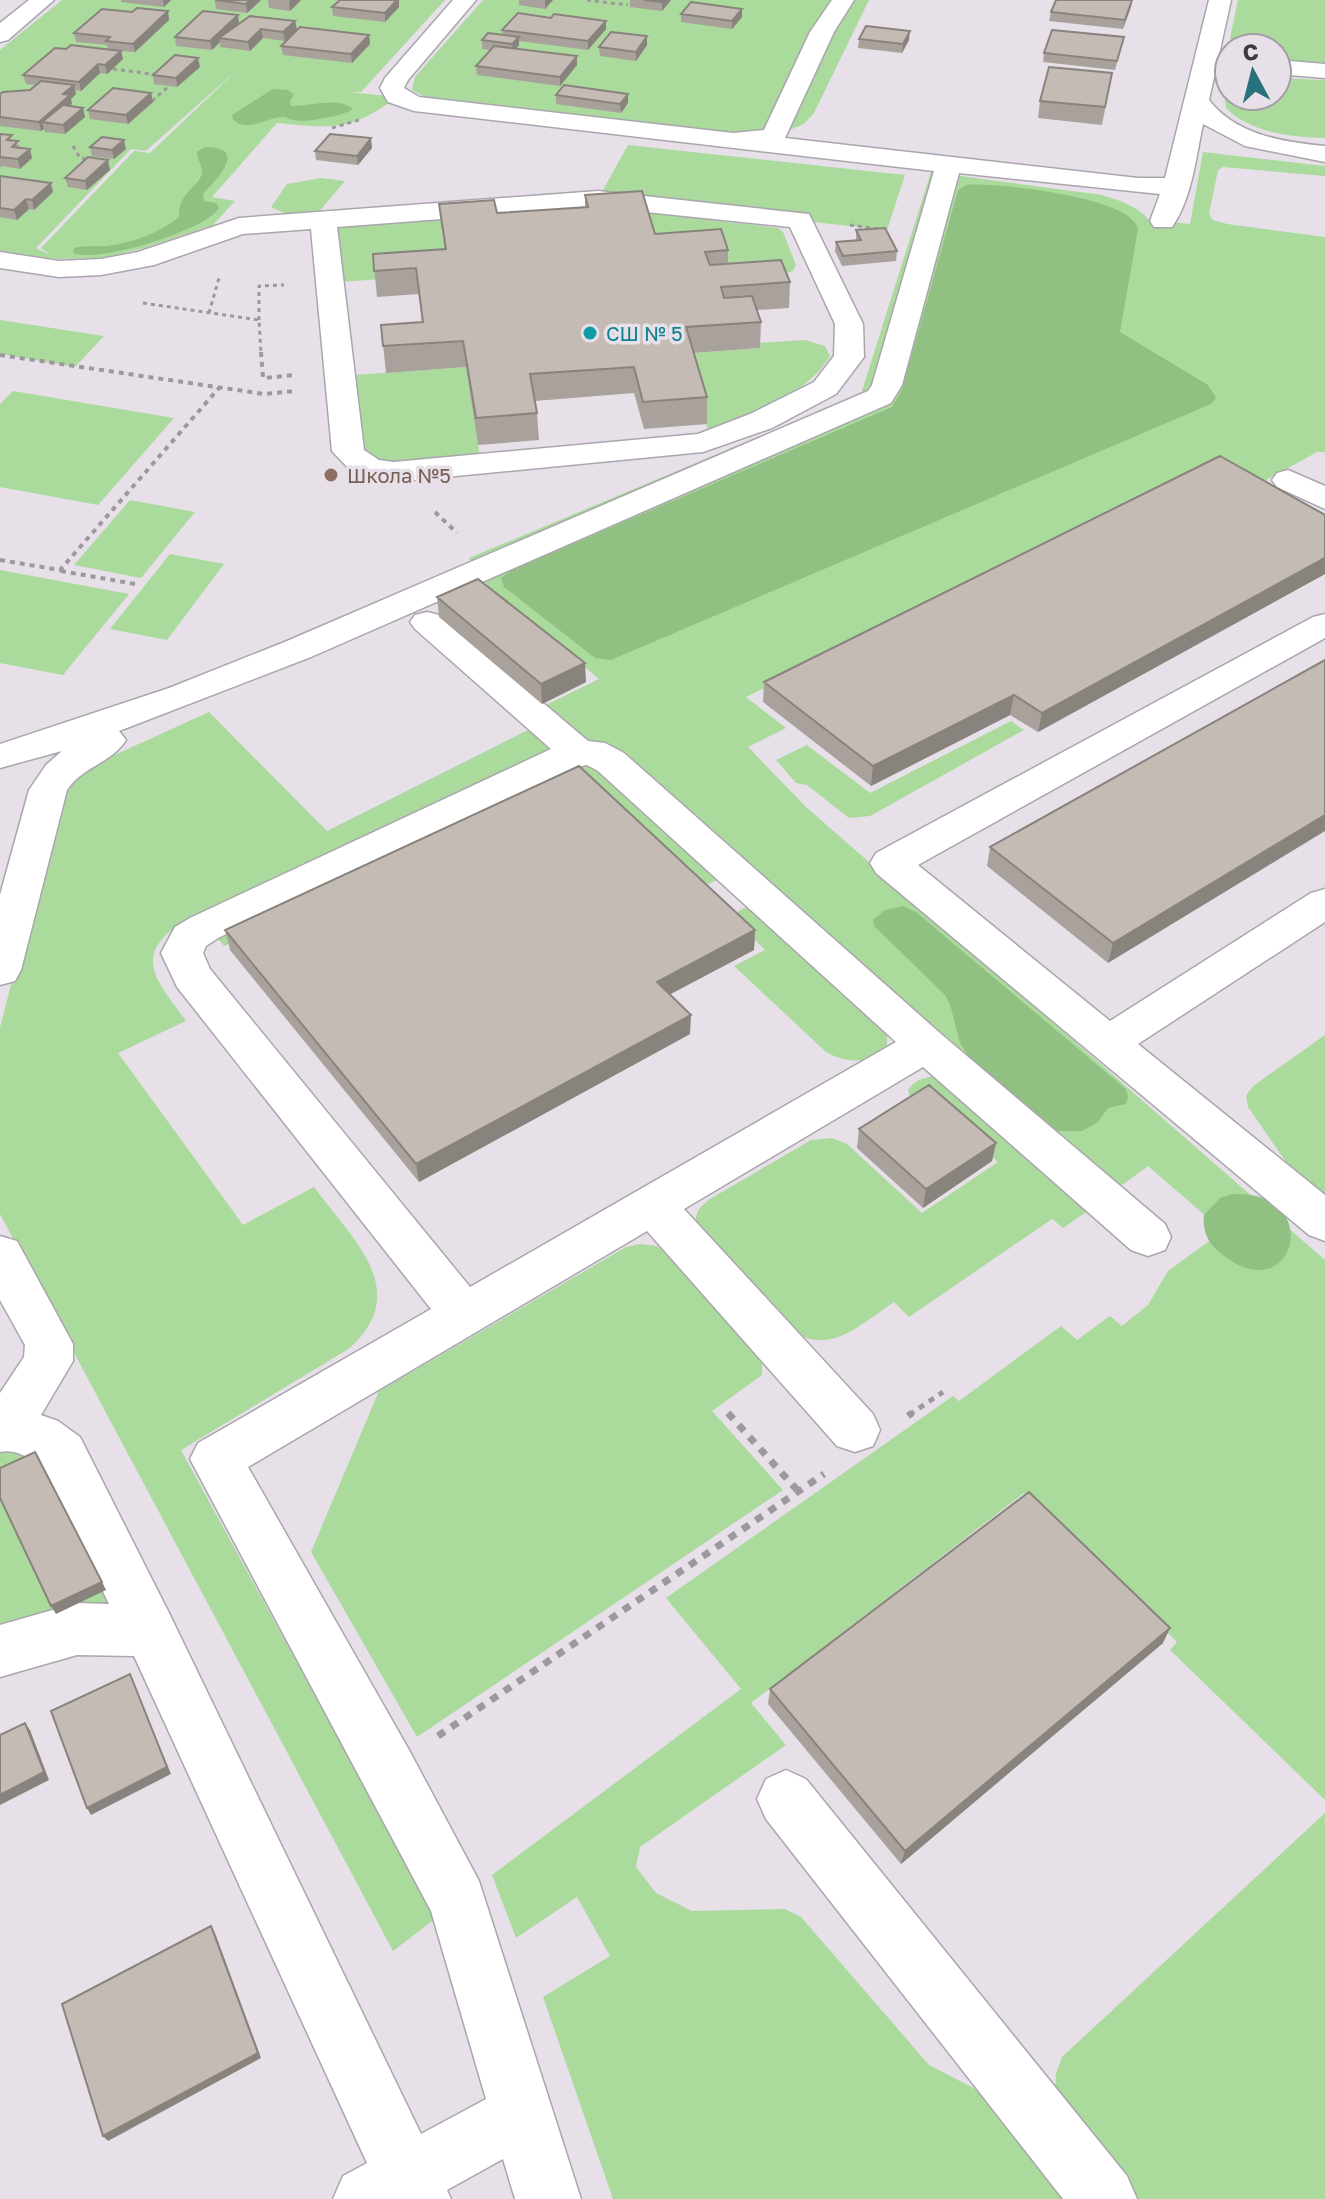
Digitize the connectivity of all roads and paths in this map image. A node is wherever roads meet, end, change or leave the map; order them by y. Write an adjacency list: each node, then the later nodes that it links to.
1 (43, 0): 8 (street)
2 (465, 0): 17 (street)
3 (587, 0): 6 (path)
4 (843, 0): 17 (street)
5 (1220, 0): 7 (street)
6 (628, 5)
7 (1219, 32)
8 (0, 35)
9 (1293, 68): 11 (street)
10 (113, 69): 12 (path)
11 (1325, 71)
12 (164, 76)
13 (1213, 76): 16 (street)
14 (169, 86): 15 (path)
15 (152, 101)
16 (1198, 102): 19 (street); 22 (street)
17 (723, 139): 21 (street)
18 (73, 146): 20 (path)
19 (1325, 154)
20 (94, 160)
21 (949, 164): 22 (street); 34 (street)
22 (1176, 186): 24 (street)
23 (323, 219): 25 (street); 28 (street); 30 (street)
24 (1163, 221)
25 (0, 260)
26 (134, 301): 28 (path)
27 (0, 355): 29 (path)
28 (334, 373): 29 (path); 30 (street)
29 (219, 387): 35 (path)
30 (394, 472): 34 (path)
31 (1288, 480): 32 (street)
32 (1325, 499)
33 (0, 560): 35 (path)
34 (491, 565): 39 (street)
35 (60, 570): 36 (path)
36 (135, 584)
37 (427, 622): 40 (street)
38 (1325, 624): 44 (street)
39 (182, 696): 41 (street); 43 (street)
40 (579, 753): 45 (street); 50 (street)
41 (0, 756)
42 (1325, 903): 44 (street)
43 (0, 970)
44 (1109, 1042): 47 (street)
45 (926, 1045): 46 (street); 48 (street)
46 (653, 1206): 50 (street); 55 (street)
47 (1325, 1222)
48 (1148, 1237)
49 (0, 1255): 54 (street)
50 (464, 1315): 59 (street)
51 (943, 1392): 53 (path)
52 (728, 1413): 56 (path)
53 (904, 1419)
54 (3, 1429): 57 (street)
55 (846, 1447): 56 (path)
56 (798, 1491): 59 (path)
57 (150, 1631): 58 (street); 62 (street)
58 (0, 1651)
59 (389, 1770): 61 (street)
60 (786, 1799): 64 (street)
61 (522, 2114): 62 (street); 63 (street)
62 (397, 2192)
63 (548, 2199)
64 (1104, 2199)

